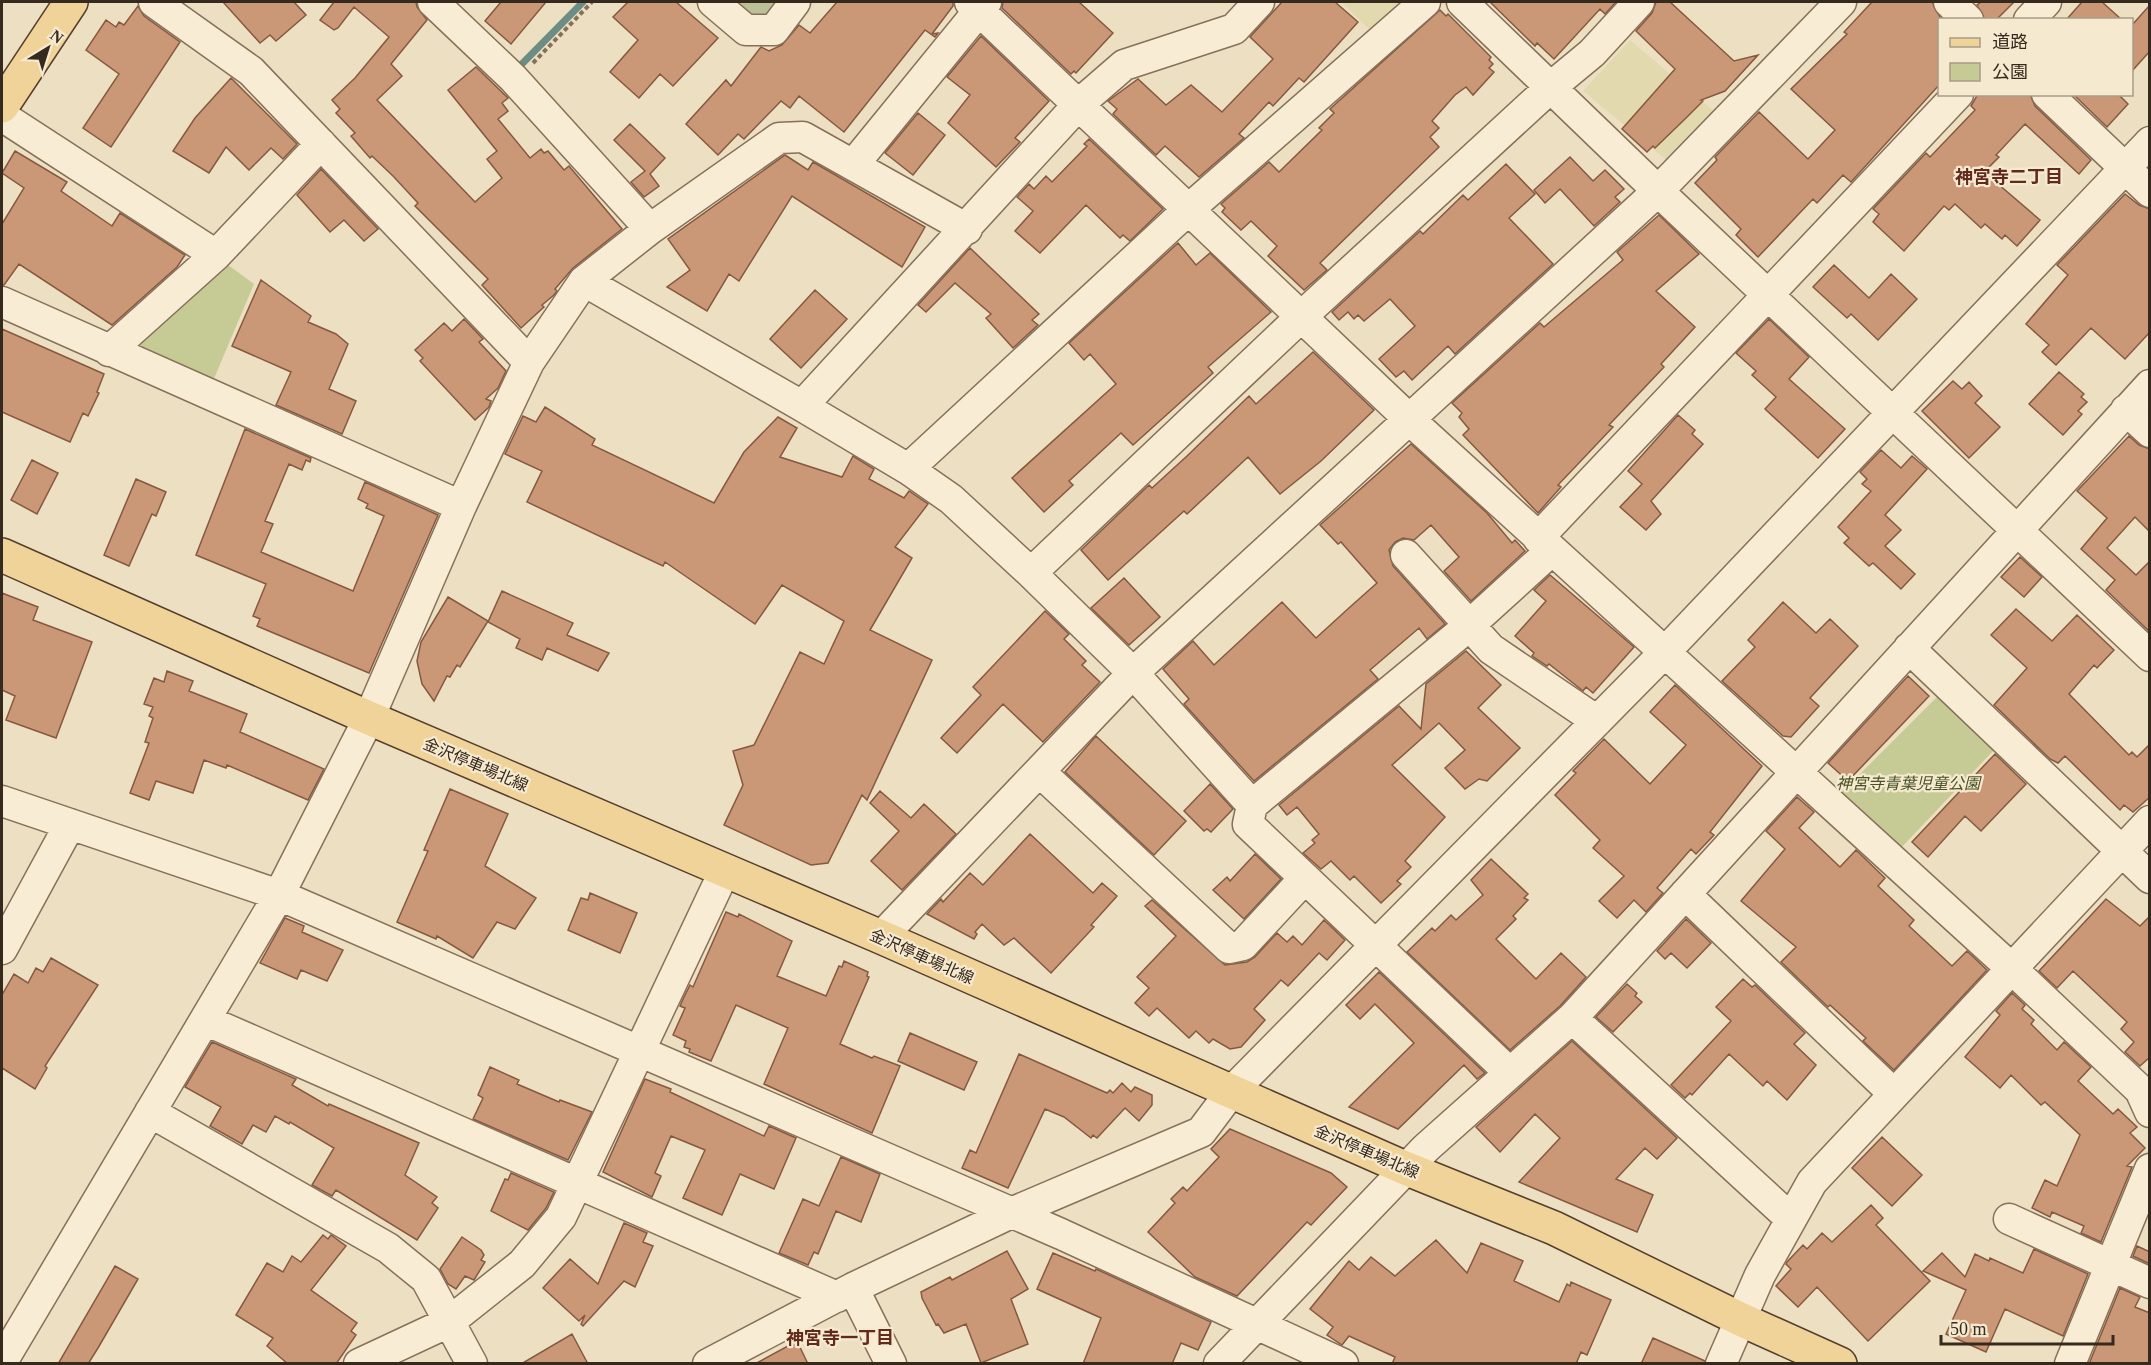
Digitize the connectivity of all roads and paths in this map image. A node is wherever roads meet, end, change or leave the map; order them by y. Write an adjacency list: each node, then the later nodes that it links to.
1 (71, 2): 22 (main road)
2 (154, 2): 25 (street)
3 (433, 2): 17 (street)
4 (592, 2): 17 (path)
5 (713, 2): 6 (street)
6 (795, 2)
7 (1259, 2): 21 (street)
8 (1425, 2): 30 (street)
9 (1462, 2): 18 (street)
10 (1640, 2): 18 (street)
11 (1841, 2): 28 (street)
12 (1949, 2): 15 (street)
13 (2046, 2): 16 (street)
14 (978, 4): 21 (street); 26 (street)
15 (1966, 18)
16 (2031, 18)
17 (516, 81): 31 (street)
18 (1551, 87): 28 (street); 37 (street)
19 (1956, 96): 35 (street)
20 (2049, 96): 27 (street)
21 (1079, 104): 30 (street); 32 (street)
22 (2, 106)
23 (2, 116): 33 (street)
24 (2150, 142): 27 (street)
25 (321, 144): 33 (street); 39 (street)
26 (854, 164): 31 (street); 32 (street)
27 (2125, 169): 29 (street); 43 (street)
28 (1658, 191): 35 (street); 44 (street)
29 (2150, 192)
30 (1189, 209): 37 (street); 46 (street)
31 (650, 228): 34 (street)
32 (968, 228): 41 (street)
33 (216, 255): 38 (street)
34 (584, 281): 39 (street); 41 (street)
35 (1767, 295): 43 (street); 49 (street)
36 (2, 302): 38 (street)
37 (1302, 316): 44 (street); 52 (street)
38 (109, 351): 47 (street)
39 (529, 362): 47 (street)
40 (2150, 385): 42 (street)
41 (802, 406): 46 (street)
42 (2126, 410): 45 (street); 48 (street)
43 (1893, 415): 48 (street); 55 (street)
44 (1410, 420): 49 (street); 57 (street)
45 (2150, 432)
46 (908, 469): 52 (street)
47 (461, 506): 58 (street)
48 (2016, 532): 54 (street); 56 (street)
49 (1545, 544): 53 (street); 55 (street)
50 (2, 555): 58 (main road, 金沢停車場北線)
51 (1406, 555): 53 (street)
52 (1031, 573): 57 (street)
53 (1469, 626): 59 (street); 63 (street)
54 (1909, 648): 61 (street); 66 (street)
55 (1664, 652): 59 (street); 61 (street)
56 (2150, 656)
57 (1133, 674): 60 (street); 63 (street)
58 (369, 718): 67 (main road, 金沢停車場北線); 71 (street)
59 (1597, 721): 73 (street)
60 (1040, 772): 68 (street); 72 (street)
61 (1796, 772): 70 (street); 75 (street)
62 (2, 801): 65 (street)
63 (1252, 805): 68 (street)
64 (2150, 821): 66 (street)
65 (70, 824): 71 (street); 74 (street)
66 (2120, 852): 69 (street); 75 (street)
67 (724, 872): 72 (main road, 金沢停車場北線); 78 (street)
68 (1305, 878): 73 (street)
69 (2150, 878)
70 (1685, 894): 76 (street); 81 (street)
71 (279, 895): 77 (street); 78 (street)
72 (881, 938): 80 (main road, 金沢停車場北線)
73 (1377, 945): 79 (street); 80 (street)
74 (2, 949)
75 (2011, 968): 81 (street); 83 (street)
76 (1572, 1018): 79 (street); 89 (street)
77 (205, 1020): 82 (street); 86 (street)
78 (642, 1051): 86 (street); 87 (street)
79 (1510, 1073): 84 (street)
80 (1231, 1092): 84 (main road, 金沢停車場北線); 87 (street)
81 (1894, 1094): 89 (street)
82 (150, 1112): 94 (street); 96 (street)
83 (2150, 1112)
84 (1405, 1168): 93 (main road, 金沢停車場北線); 95 (street)
85 (2150, 1169): 90 (street)
86 (578, 1183): 92 (street); 94 (street)
87 (1011, 1213): 92 (street); 95 (street)
88 (2009, 1219): 90 (street)
89 (1791, 1220): 93 (street)
90 (2110, 1266): 91 (street); 105 (street)
91 (2150, 1283)
92 (845, 1292): 99 (street); 100 (street)
93 (1740, 1319): 103 (street); 104 (main road, 金沢停車場北線)
94 (449, 1322): 97 (street); 98 (street)
95 (1257, 1325): 101 (street); 102 (street)
96 (6, 1360)
97 (359, 1364)
98 (472, 1364)
99 (708, 1364)
100 (891, 1364)
101 (1219, 1364)
102 (1342, 1364)
103 (1721, 1364)
104 (1840, 1364)
105 (2070, 1364)

